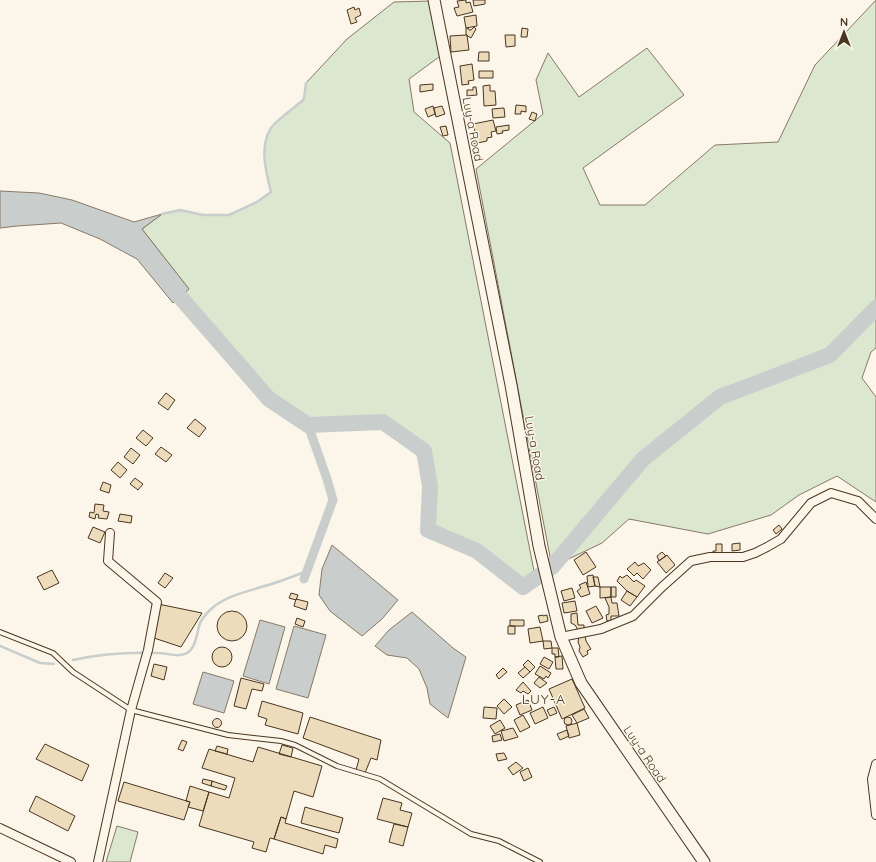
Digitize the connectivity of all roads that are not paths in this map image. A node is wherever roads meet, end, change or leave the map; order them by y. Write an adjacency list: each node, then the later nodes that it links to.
1 (434, 0): 5 (main road, Luy-a Road)
2 (876, 519): 5 (street)
3 (110, 533): 6 (street)
4 (0, 632): 6 (lane)
5 (561, 637): 13 (main road, Luy-a Road)
6 (131, 710): 11 (street); 12 (lane)
7 (876, 764): 8 (street)
8 (876, 816)
9 (0, 828): 10 (street)
10 (71, 862)
11 (98, 862)
12 (540, 862)
13 (704, 862)

